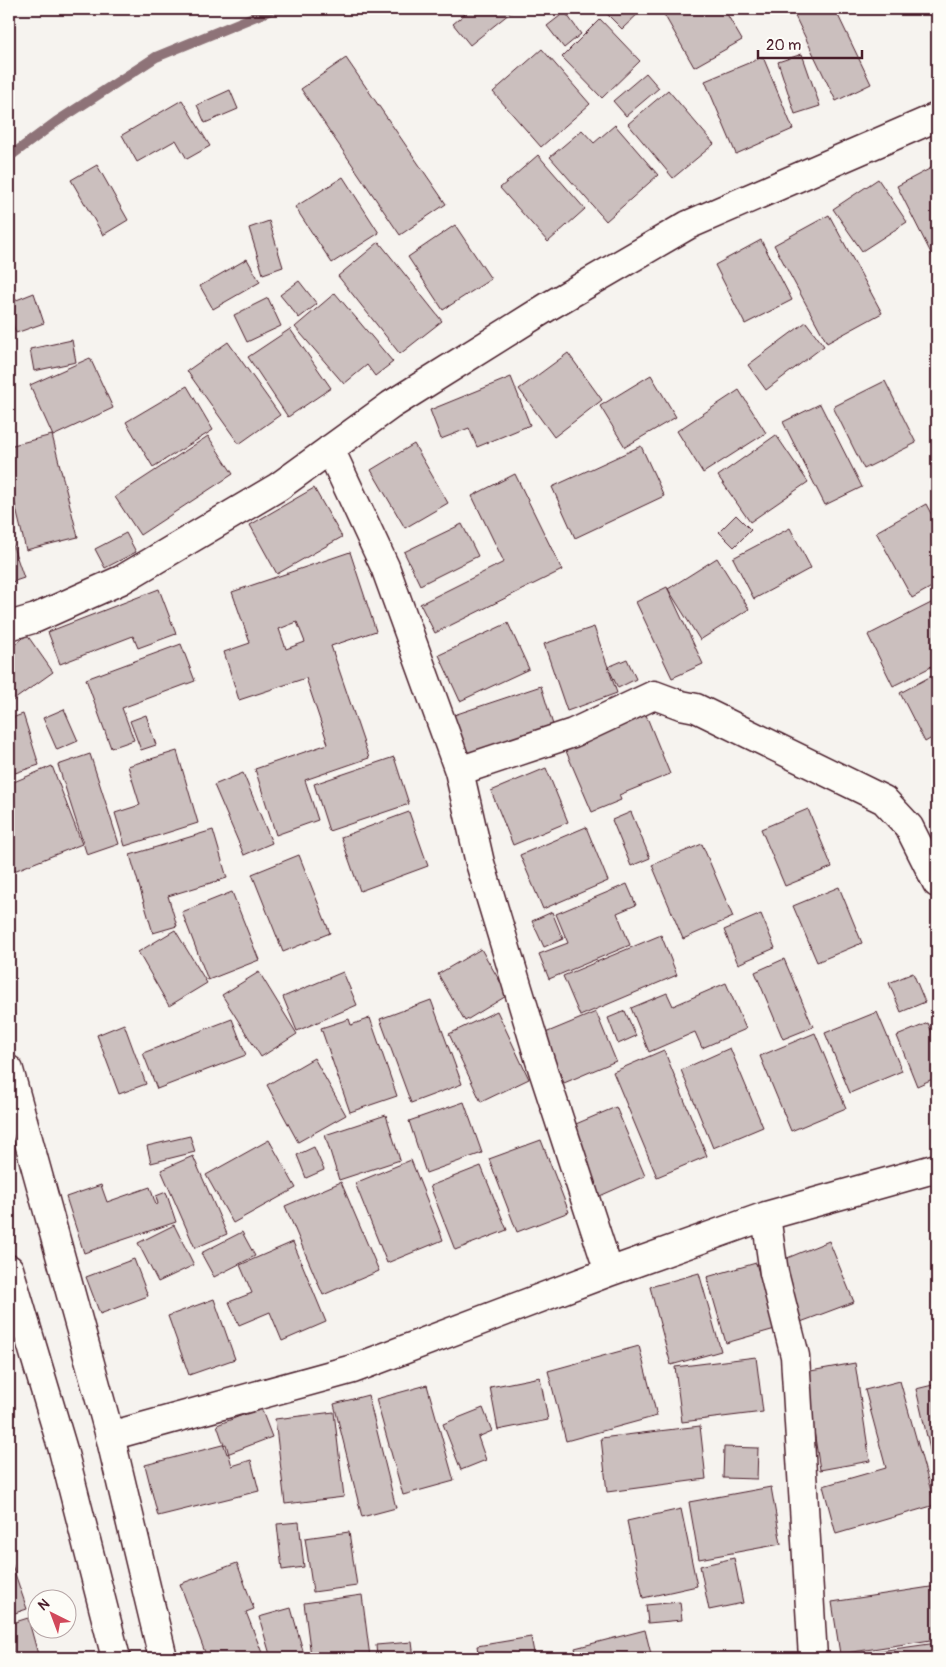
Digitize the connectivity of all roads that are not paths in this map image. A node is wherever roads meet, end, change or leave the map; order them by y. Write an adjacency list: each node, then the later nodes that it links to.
1 (937, 117): 2 (street)
2 (330, 449): 3 (street); 4 (street)
3 (9, 626)
4 (459, 771): 5 (street); 10 (street)
5 (937, 883)
6 (9, 1070): 11 (street)
7 (937, 1168): 8 (street)
8 (766, 1216): 10 (street); 14 (street)
9 (9, 1269): 12 (street)
10 (609, 1272): 11 (street)
11 (110, 1436): 13 (street)
12 (116, 1658)
13 (163, 1658)
14 (813, 1658)

